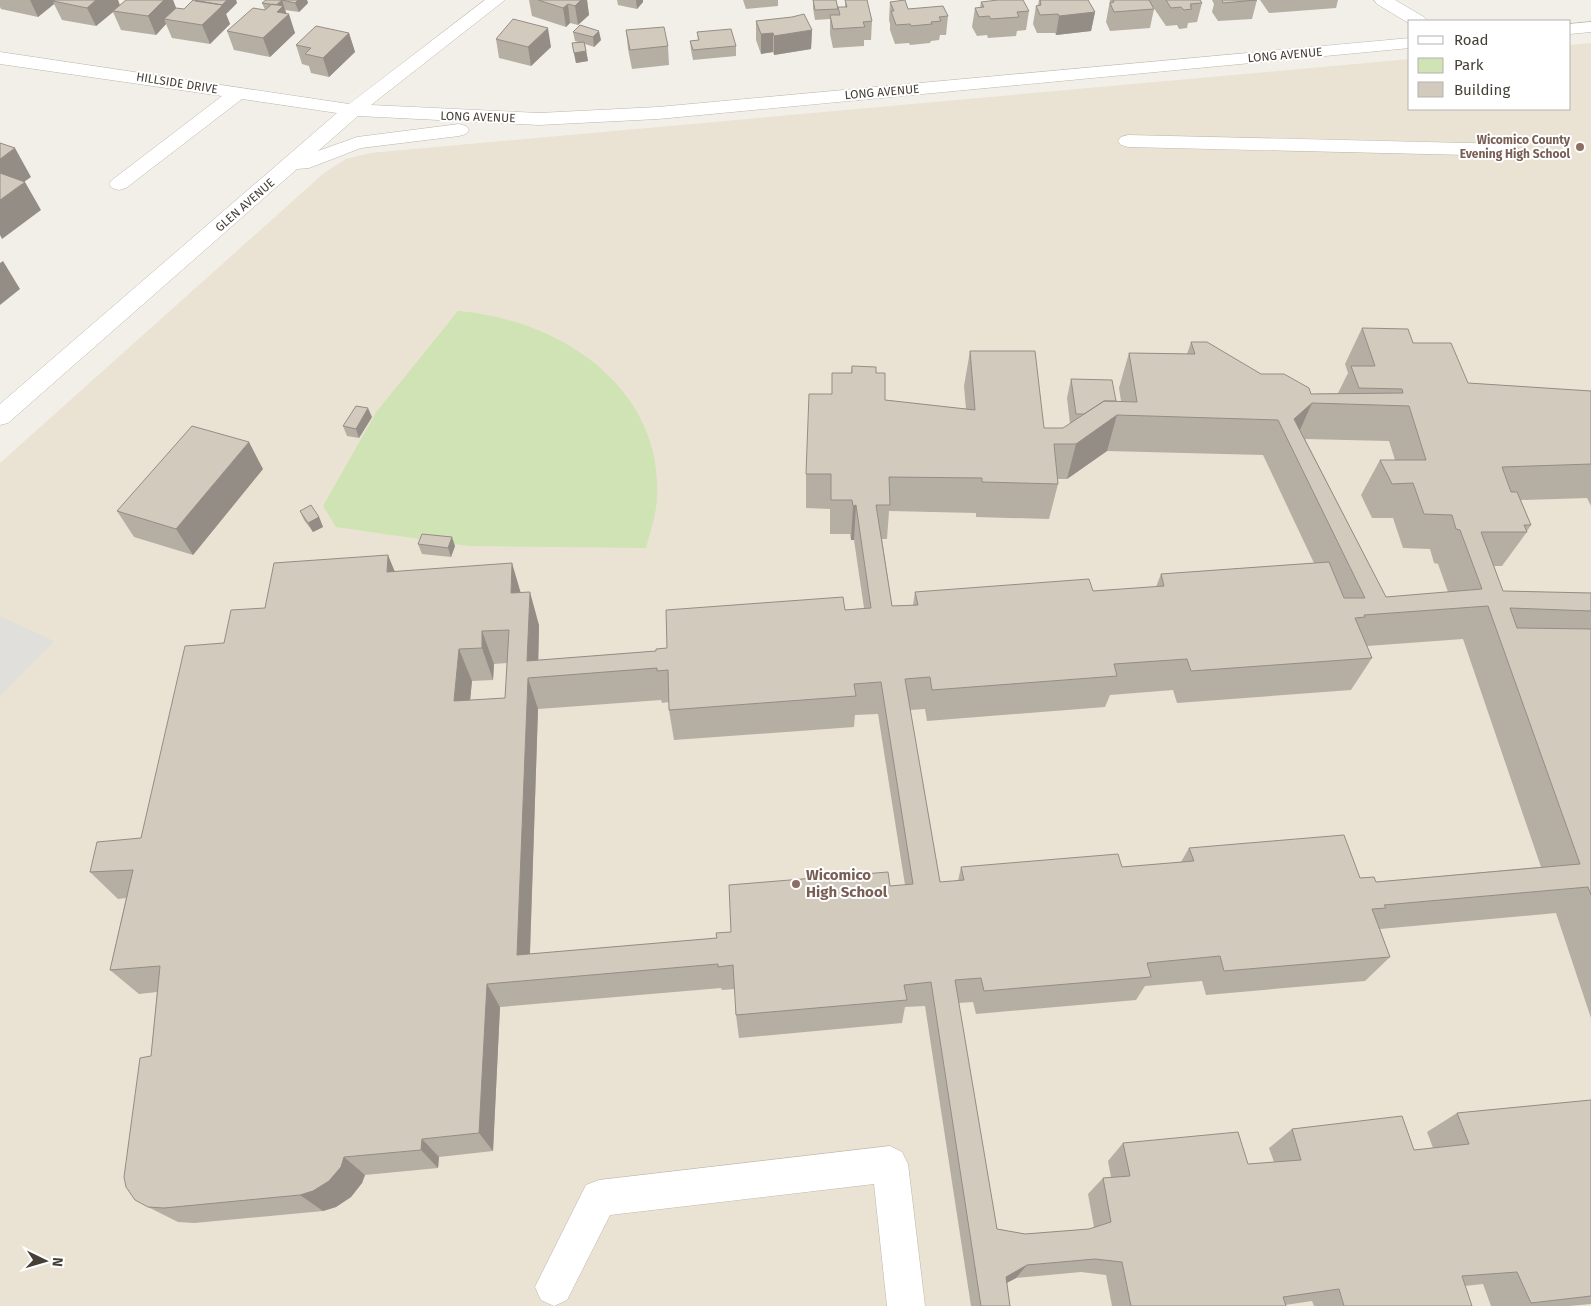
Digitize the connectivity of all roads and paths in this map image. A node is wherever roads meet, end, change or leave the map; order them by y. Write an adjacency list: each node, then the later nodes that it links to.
1 (496, 0): 9 (street, GLEN AVENUE)
2 (1383, 0): 3 (street)
3 (1416, 20)
4 (1591, 27): 5 (street)
5 (1571, 29)
6 (1408, 43): 10 (street, LONG AVENUE)
7 (1, 60): 8 (street, HILLSIDE DRIVE)
8 (238, 92): 9 (street, HILLSIDE DRIVE); 14 (street)
9 (353, 110): 10 (street, LONG AVENUE); 13 (street, GLEN AVENUE)
10 (540, 119): 13 (street)
11 (1128, 141): 12 (street)
12 (1509, 150)
13 (277, 176): 15 (street, GLEN AVENUE)
14 (119, 184)
15 (0, 417)
16 (554, 1287): 17 (street)
17 (906, 1306)

